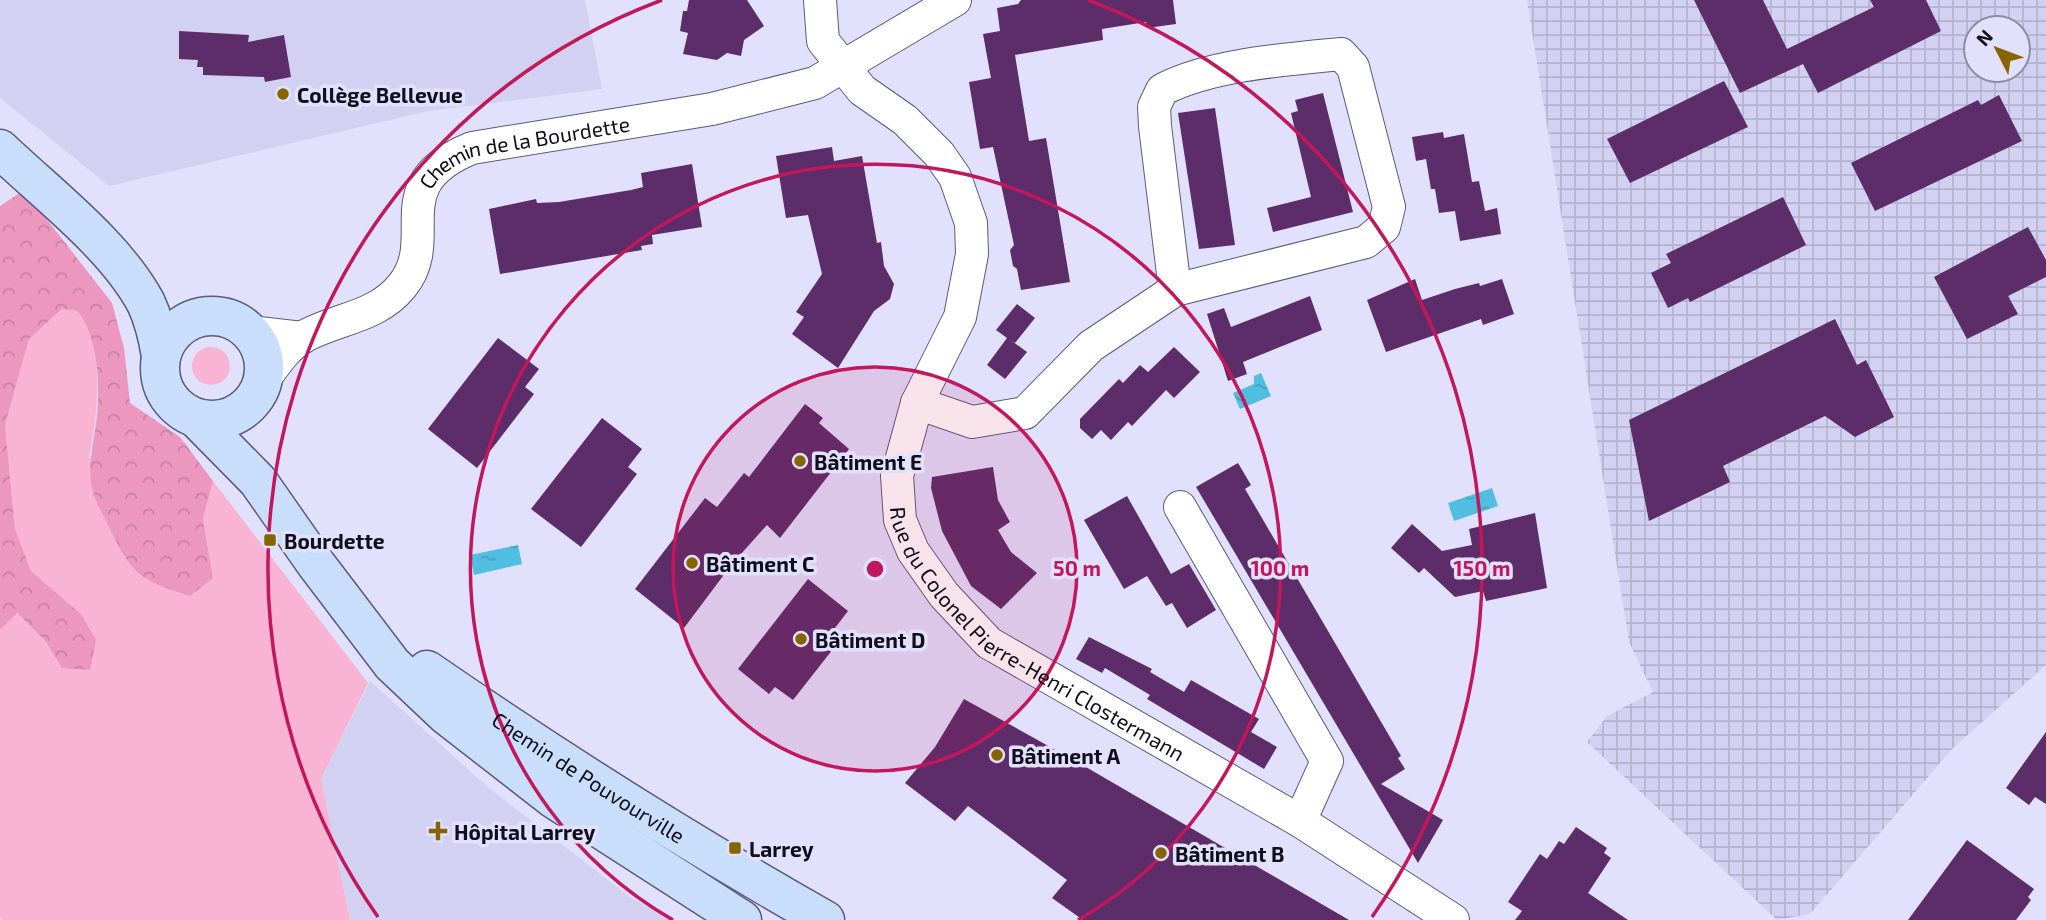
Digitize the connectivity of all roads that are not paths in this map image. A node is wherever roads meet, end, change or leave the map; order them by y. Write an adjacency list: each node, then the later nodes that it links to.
1 (820, 0): 3 (street)
2 (955, 0): 3 (street, Chemin de la Bourdette)
3 (842, 69): 8 (street, Chemin de la Bourdette); 11 (street, Rue du Colonel Pierre-Henri Clostermann)
4 (0, 149): 6 (street, Chemin de Pouvourville); 9 (street, Chemin de Pouvourville)
5 (1175, 290): 5 (street); 11 (street)
6 (203, 316): 7 (street, Chemin de Pouvourville); 9 (street)
7 (251, 332): 8 (street, Chemin de la Bourdette); 10 (street, Chemin de Pouvourville)
8 (302, 338): 10 (street, Chemin de la Bourdette)
9 (161, 356): 12 (street, Chemin de Pouvourville)
10 (257, 392): 12 (street); 13 (street, Chemin de Pouvourville)
11 (917, 403): 16 (street, Rue du Colonel Pierre-Henri Clostermann)
12 (196, 418): 13 (street, Chemin de Pouvourville)
13 (258, 481): 15 (street, Chemin de Pouvourville)
14 (1180, 507): 16 (street)
15 (360, 622): 18 (street, Chemin de Pouvourville); 19 (street, Chemin de Pouvourville)
16 (1300, 821): 17 (street, Rue du Colonel Pierre-Henri Clostermann)
17 (1435, 916)
18 (742, 920)
19 (825, 920)

